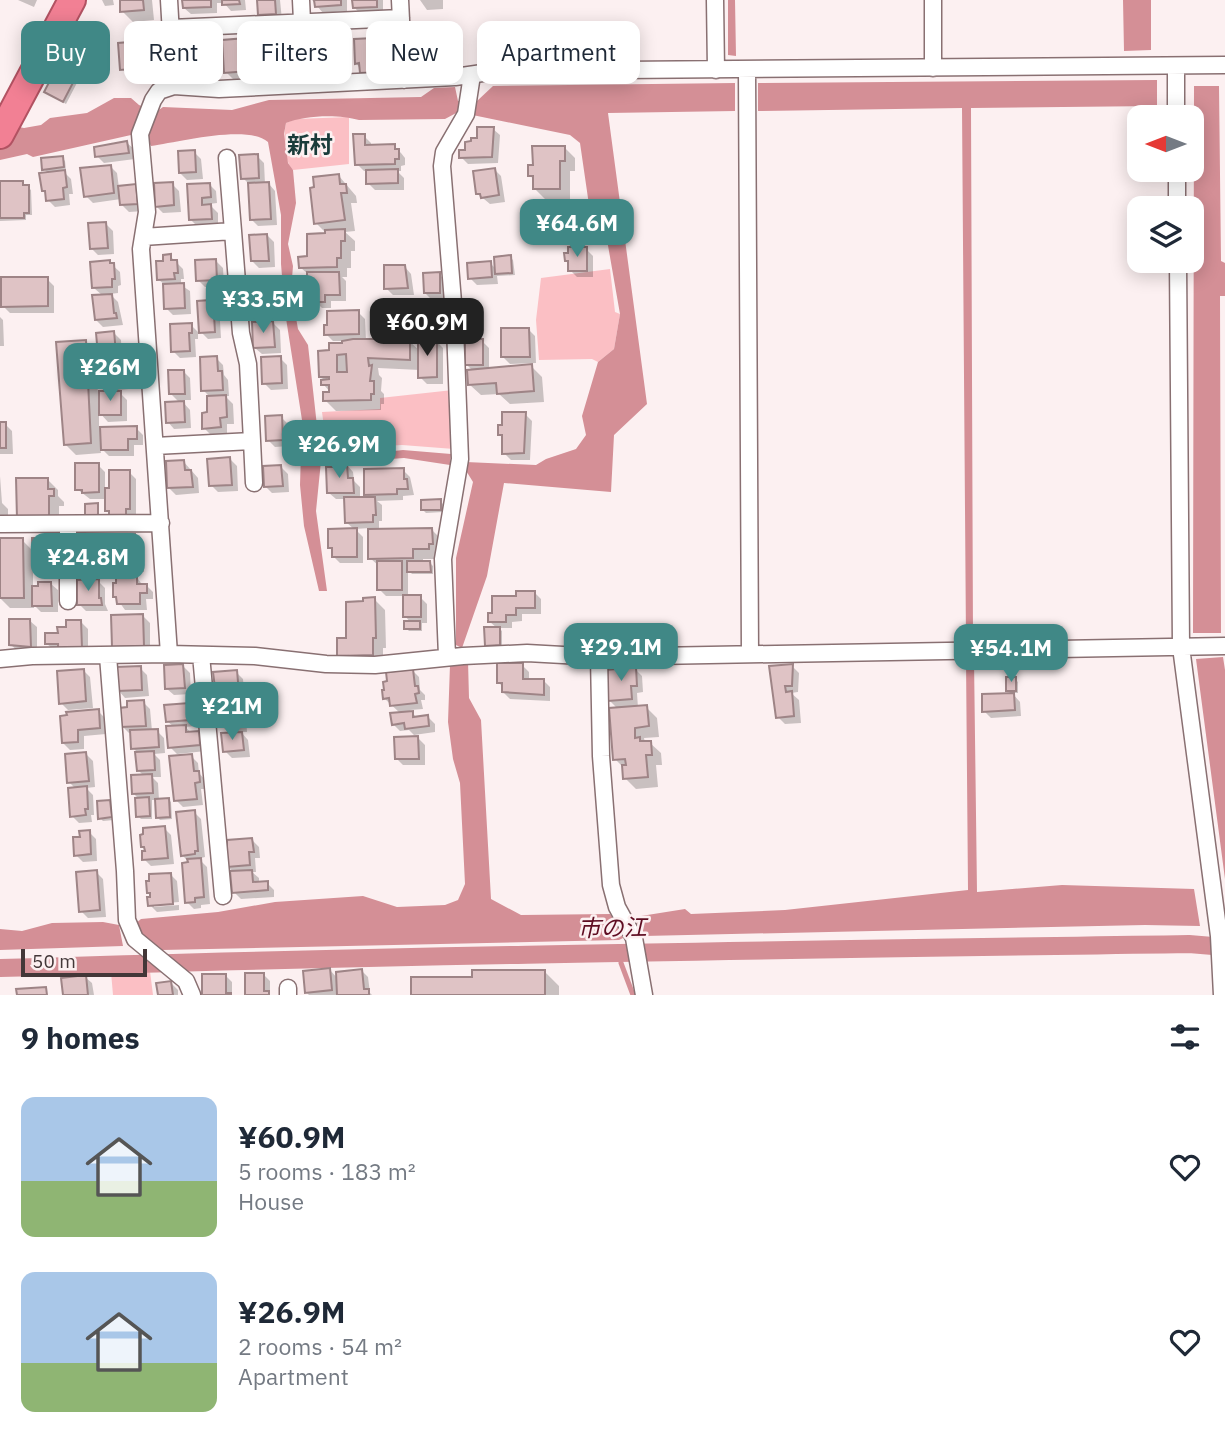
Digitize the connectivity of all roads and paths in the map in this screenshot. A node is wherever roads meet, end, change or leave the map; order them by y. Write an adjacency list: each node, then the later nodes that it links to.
1 (72, 0): 22 (highway)
2 (169, 0): 8 (street)
3 (301, 0): 9 (street)
4 (400, 0): 7 (street)
5 (715, 0): 15 (street)
6 (933, 0): 14 (street)
7 (401, 18): 10 (street); 11 (street)
8 (170, 21)
9 (302, 21)
10 (327, 21)
11 (401, 21)
12 (1225, 65): 13 (street)
13 (1176, 66): 14 (street); 21 (street)
14 (933, 68): 16 (street)
15 (716, 70): 16 (street); 17 (street)
16 (747, 70): 37 (street)
17 (472, 75): 18 (street); 40 (street)
18 (463, 76)
19 (305, 84): 20 (street)
20 (174, 86): 25 (street)
21 (1176, 105)
22 (4, 126)
23 (228, 158): 24 (street)
24 (233, 230): 25 (street); 27 (street)
25 (143, 237): 28 (street)
26 (1178, 273): 35 (street)
27 (252, 441): 28 (street); 29 (street)
28 (155, 446): 30 (street)
29 (254, 483)
30 (161, 523): 32 (street); 36 (street)
31 (0, 524): 32 (street)
32 (68, 524): 33 (street)
33 (68, 601)
34 (1225, 646): 35 (street)
35 (1181, 647): 37 (street); 46 (street)
36 (169, 654): 38 (street); 39 (street)
37 (750, 654): 41 (street)
38 (201, 655): 40 (street); 43 (street)
39 (108, 656): 42 (street); 44 (street)
40 (454, 656): 41 (street)
41 (599, 657): 45 (street)
42 (0, 659)
43 (223, 897)
44 (192, 995)
45 (644, 995)
46 (1222, 995)

